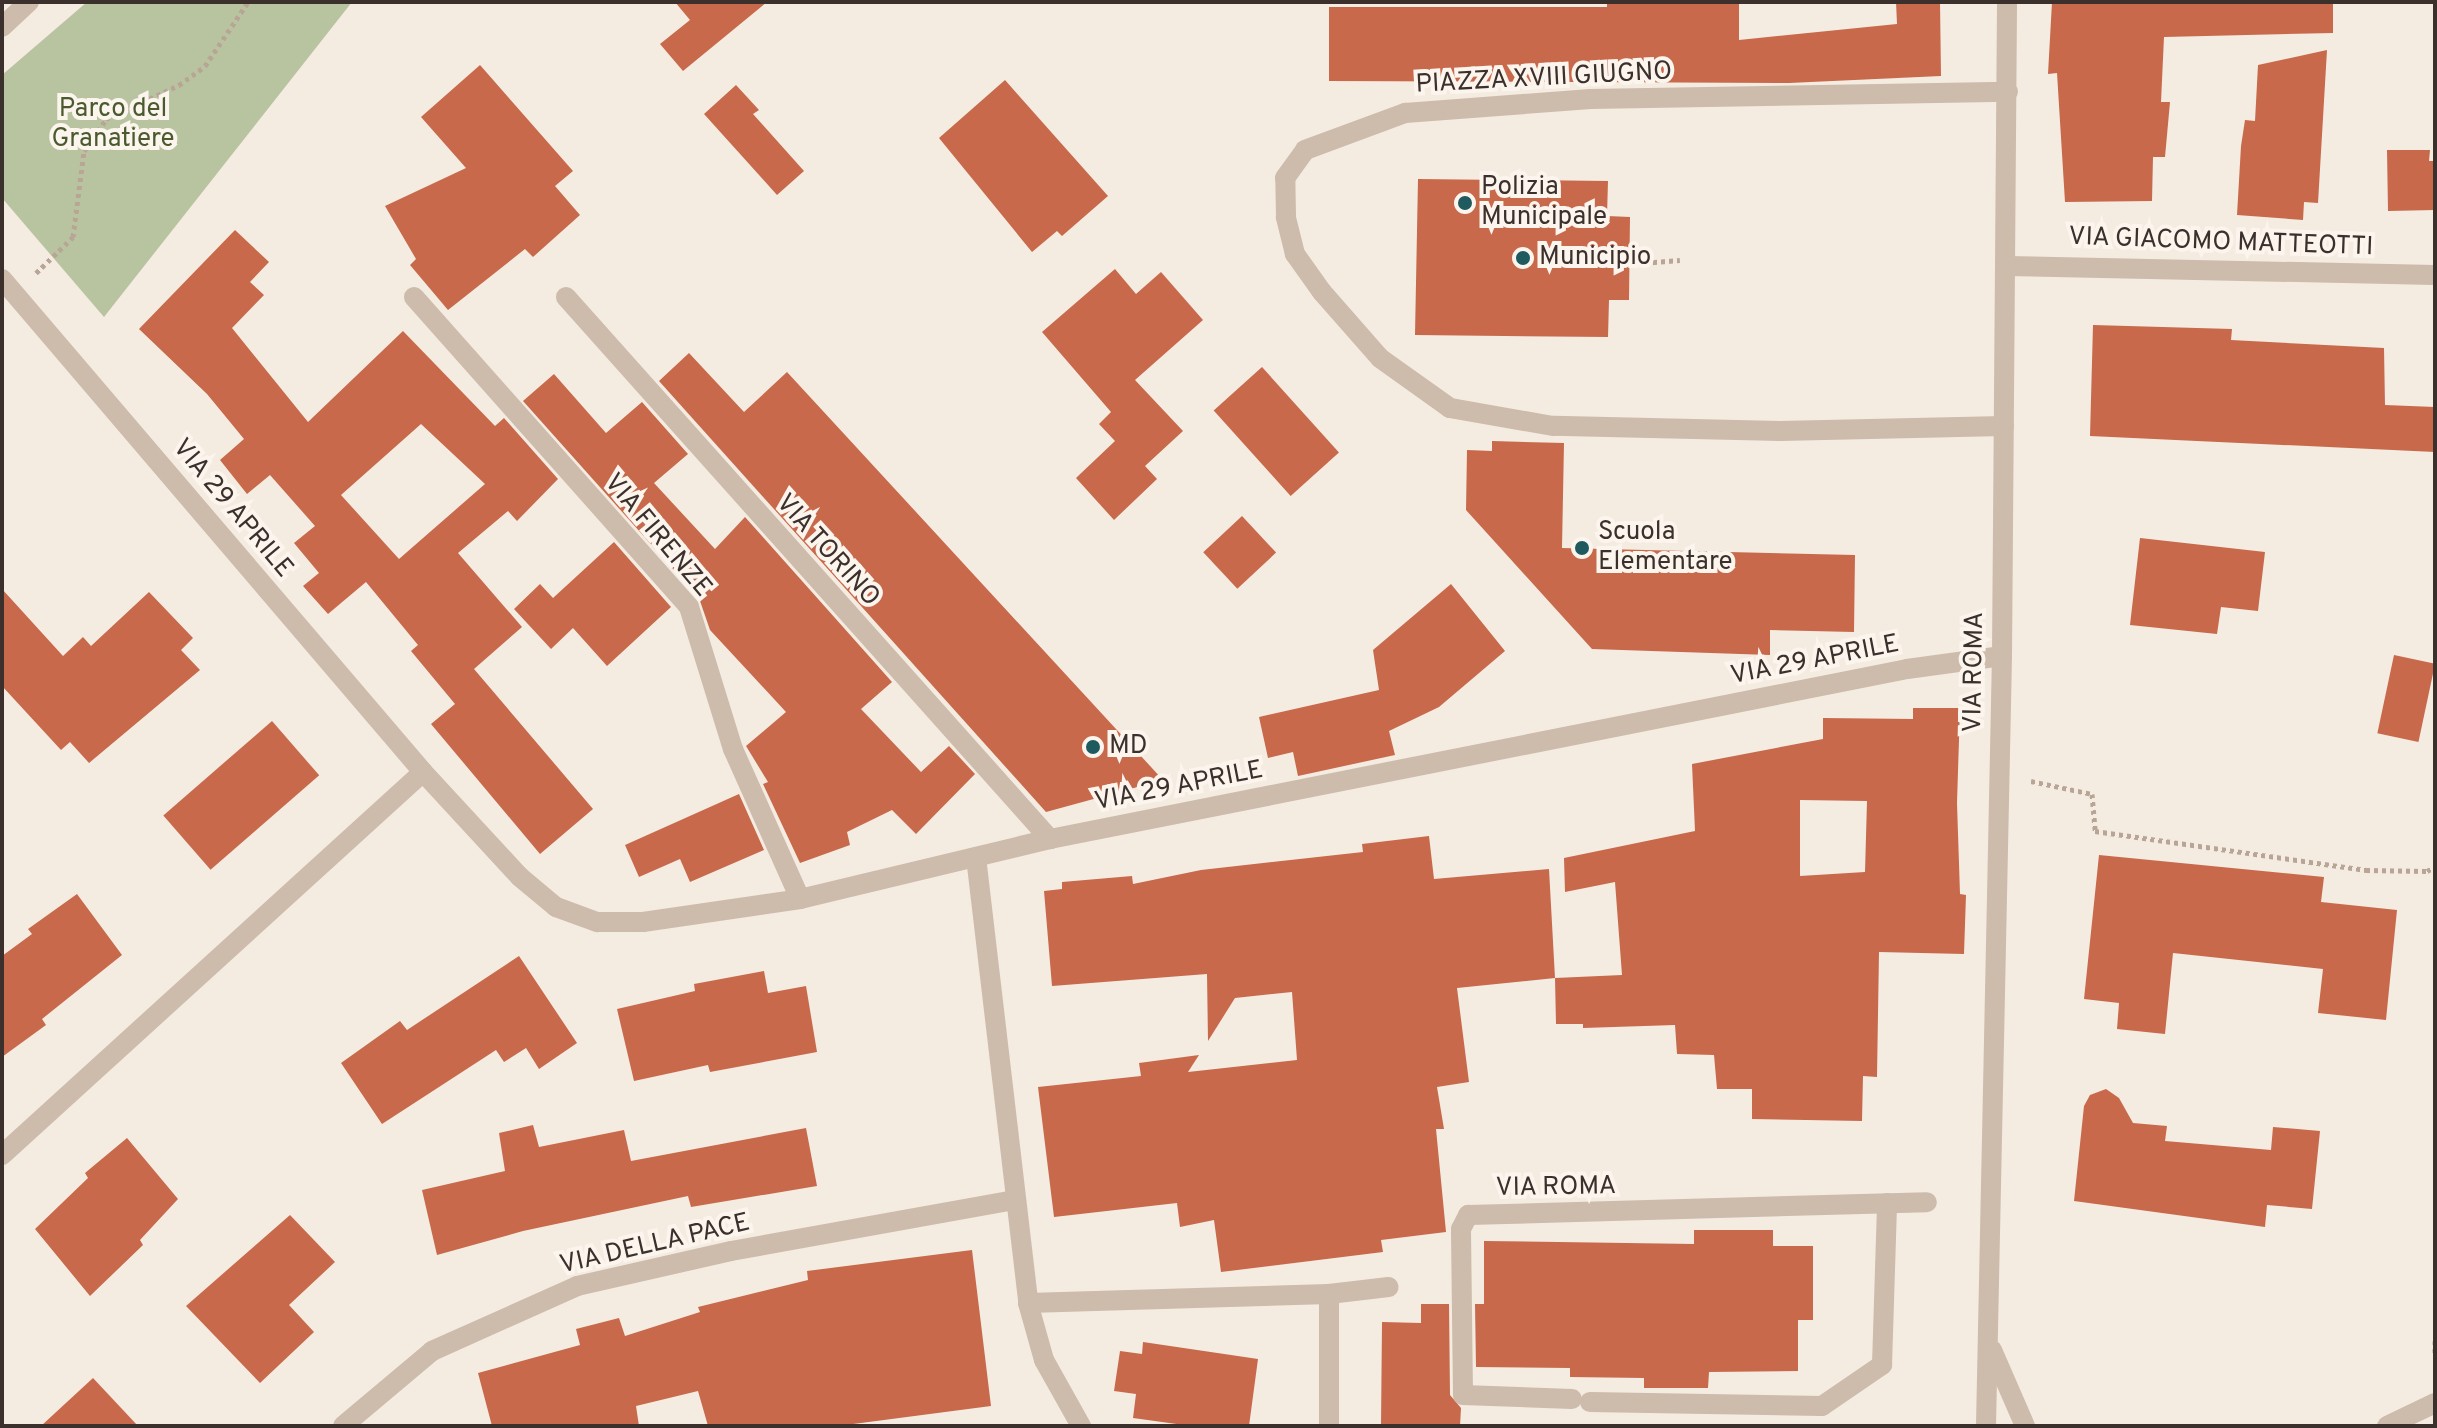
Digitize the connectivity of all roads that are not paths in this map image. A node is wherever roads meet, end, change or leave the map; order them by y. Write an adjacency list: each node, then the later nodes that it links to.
1 (29, 2): 3 (street)
2 (2007, 2): 4 (street, VIA ROMA)
3 (2, 27)
4 (2008, 92): 5 (street, VIA ROMA); 10 (street, PIAZZA XVIII GIUGNO)
5 (2006, 266): 6 (street, VIA GIACOMO MATTEOTTI); 10 (street, VIA ROMA)
6 (2435, 275)
7 (7, 285): 12 (street, VIA 29 APRILE)
8 (414, 297): 15 (street, VIA FIRENZE)
9 (566, 297): 13 (street, VIA TORINO)
10 (2004, 426): 11 (street, VIA ROMA)
11 (2002, 656): 13 (street, VIA 29 APRILE); 23 (street, VIA ROMA)
12 (423, 772): 15 (street, VIA 29 APRILE); 16 (street)
13 (1050, 839): 14 (street, VIA 29 APRILE)
14 (976, 857): 15 (street, VIA 29 APRILE); 17 (street)
15 (800, 899)
16 (2, 1155)
17 (1014, 1200): 22 (street); 25 (street, VIA DELLA PACE)
18 (1927, 1202): 19 (street, VIA ROMA)
19 (1887, 1203): 19 (street, VIA ROMA)
20 (1389, 1287): 21 (street)
21 (1329, 1294): 22 (street); 27 (street)
22 (1028, 1303): 26 (street)
23 (1989, 1342): 28 (street, VIA ROMA); 29 (street, VIA ROMA)
24 (2435, 1403): 30 (street)
25 (343, 1426)
26 (1081, 1426)
27 (1329, 1426)
28 (1986, 1426)
29 (2025, 1426)
30 (2387, 1426)

